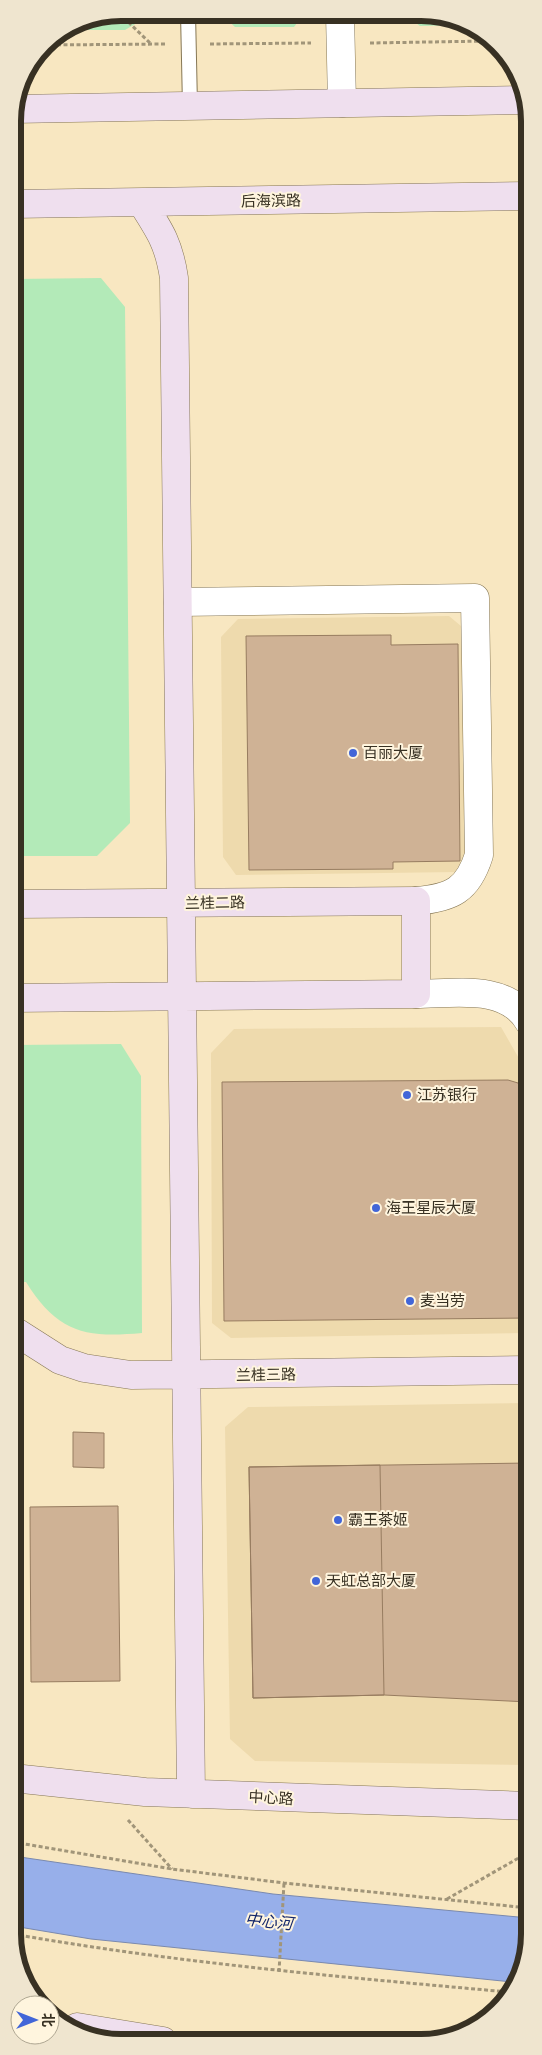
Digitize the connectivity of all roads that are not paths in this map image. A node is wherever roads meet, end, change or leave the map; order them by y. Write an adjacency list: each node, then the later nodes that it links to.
1 (188, 21): 5 (lane)
2 (340, 21): 4 (street)
3 (518, 100): 4 (street)
4 (342, 104): 5 (street)
5 (190, 106): 6 (street)
6 (22, 109)
7 (521, 196): 8 (street, 后海滨路)
8 (142, 203): 9 (street, 后海滨路); 10 (street)
9 (21, 204)
10 (178, 602): 11 (street); 12 (street)
11 (416, 901): 12 (street, 兰桂二路); 14 (street)
12 (182, 903): 13 (street, 兰桂二路); 15 (street)
13 (21, 904)
14 (416, 994): 15 (street); 17 (street)
15 (182, 996): 16 (street); 20 (street)
16 (21, 998)
17 (521, 1010)
18 (21, 1335): 20 (street, 兰桂三路)
19 (521, 1370): 20 (street, 兰桂三路)
20 (187, 1376): 22 (street)
21 (21, 1779): 22 (street, 中心路)
22 (191, 1794): 23 (street, 中心路)
23 (521, 1806)
24 (96, 2030): 25 (street)
25 (119, 2034)

